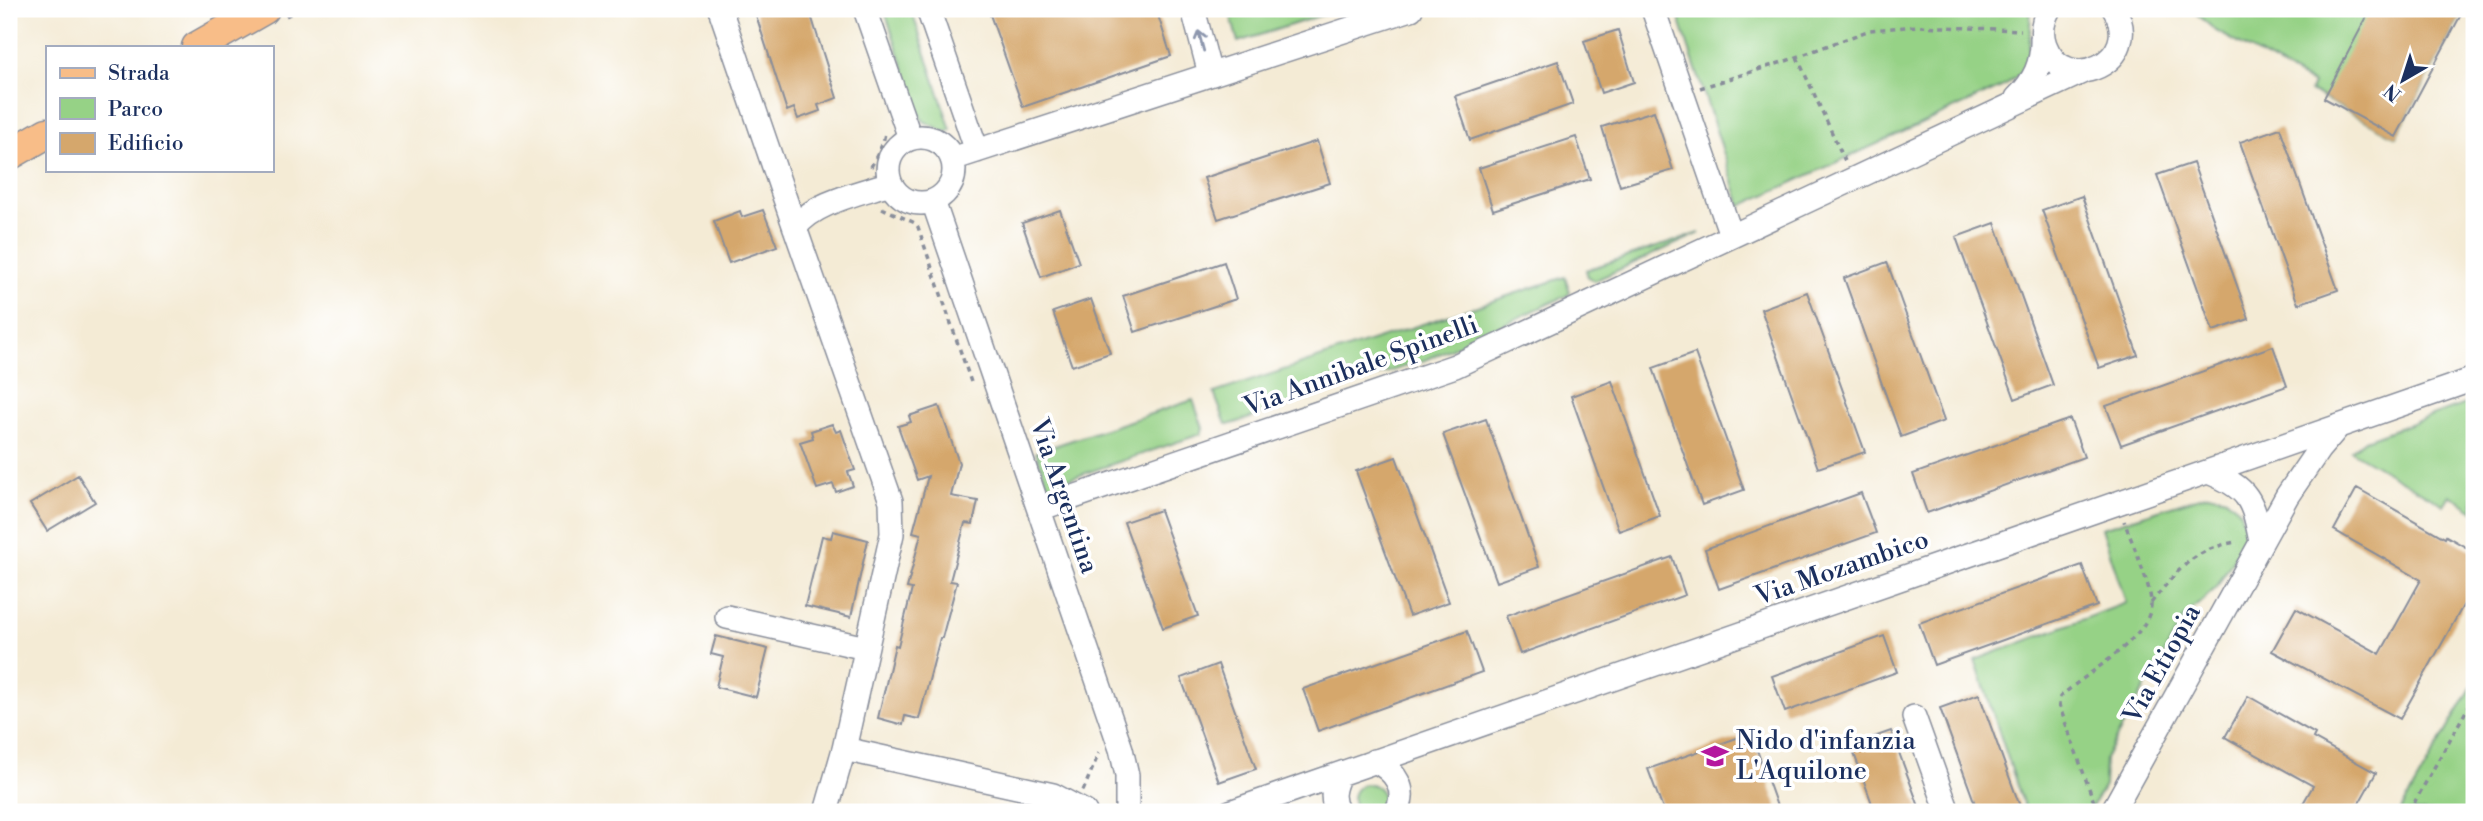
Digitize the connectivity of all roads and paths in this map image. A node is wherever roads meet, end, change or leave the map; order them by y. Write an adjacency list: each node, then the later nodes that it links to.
1 (264, 9): 10 (main road)
2 (720, 9): 26 (street)
3 (866, 9): 18 (street)
4 (928, 9): 19 (street)
5 (1193, 9): 13 (street, one-way to 5)
6 (1411, 9): 13 (street)
7 (1653, 9): 27 (street)
8 (2114, 9): 12 (street, Via Annibale Spinelli)
9 (2041, 21): 11 (path); 12 (street); 15 (street, Via Annibale Spinelli)
10 (199, 46)
11 (1797, 57): 14 (path); 22 (path)
12 (2084, 71): 15 (street, Via Annibale Spinelli)
13 (1210, 74): 19 (street)
14 (1698, 89)
15 (2009, 105): 27 (street, Via Annibale Spinelli)
16 (883, 127): 24 (path)
17 (46, 134): 20 (main road)
18 (910, 138): 21 (street); 23 (street)
19 (977, 151): 21 (street)
20 (9, 155)
21 (952, 159): 25 (street)
22 (1846, 163)
23 (890, 183): 24 (street); 25 (street)
24 (867, 191): 26 (street); 29 (path)
25 (933, 201): 34 (street, Via Argentina)
26 (795, 228): 38 (street)
27 (1731, 235): 34 (street, Via Annibale Spinelli)
28 (2474, 379): 30 (street, Via Mozambico)
29 (973, 386)
30 (2339, 426): 31 (street, Via Mozambico); 35 (street, Via Etiopia)
31 (2234, 462): 32 (street, Via Mozambico); 35 (street, Via Etiopia)
32 (2208, 472): 33 (street, Via Mozambico); 35 (street)
33 (2118, 502): 36 (path); 43 (street, Via Mozambico)
34 (1039, 509): 48 (street, Via Argentina)
35 (2260, 542): 36 (path); 46 (street, Via Etiopia)
36 (2151, 603): 46 (path)
37 (727, 617): 38 (street)
38 (866, 648): 42 (street)
39 (2474, 697): 53 (path)
40 (1913, 717): 52 (street)
41 (1095, 742): 45 (path)
42 (844, 749): 45 (street); 47 (street)
43 (1374, 761): 44 (street, Via Mozambico); 51 (street)
44 (1339, 775): 49 (street, Via Mozambico); 50 (street)
45 (1080, 809)
46 (2104, 809)
47 (826, 812)
48 (1127, 812)
49 (1230, 812)
50 (1338, 812)
51 (1396, 812)
52 (1948, 812)
53 (2409, 812)

